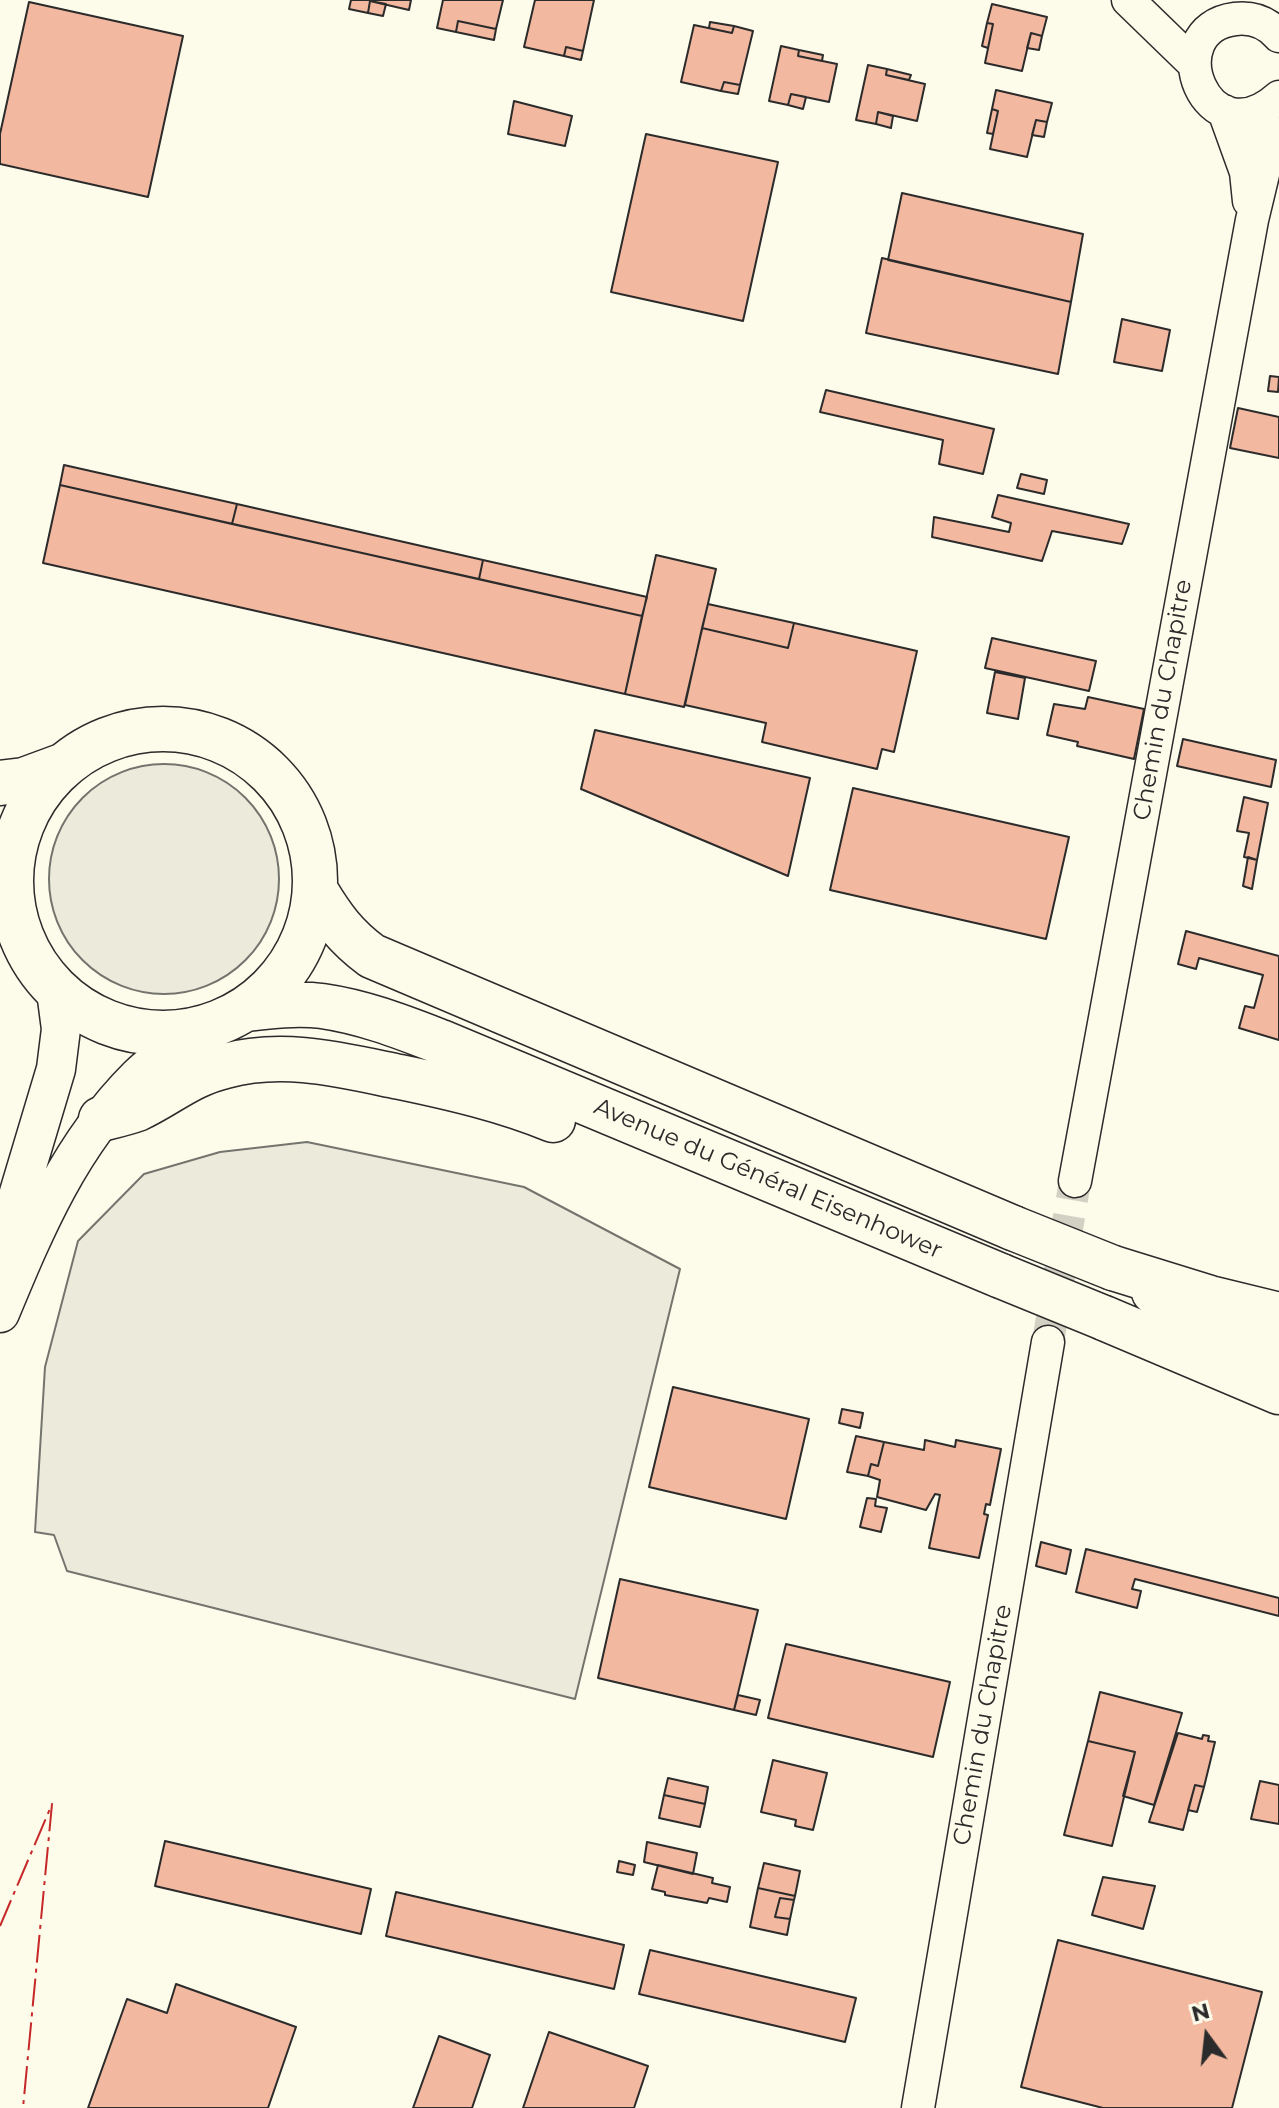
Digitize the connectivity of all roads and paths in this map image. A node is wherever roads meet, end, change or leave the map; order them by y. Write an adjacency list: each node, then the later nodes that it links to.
1 (1128, 0): 3 (street)
2 (1256, 9): 4 (street); 5 (street)
3 (1153, 22): 4 (street); 6 (street)
4 (1214, 27): 6 (street)
5 (1279, 36)
6 (1194, 64): 8 (street)
7 (1273, 103): 8 (street); 9 (street, Chemin du Chapitre)
8 (1224, 111): 9 (street, Chemin du Chapitre)
9 (1252, 220): 19 (street, Chemin du Chapitre)
10 (62, 766): 11 (main road); 12 (main road); 13 (main road)
11 (0, 783)
12 (316, 891): 15 (main road); 21 (main road, Avenue du Général Eisenhower, bridge)
13 (8, 918): 14 (main road)
14 (56, 991): 16 (main road); 20 (street)
15 (247, 1009): 16 (main road); 18 (main road, Avenue du Général Eisenhower)
16 (208, 1027): 17 (street)
17 (101, 1119): 18 (main road); 22 (street)
18 (668, 1138): 26 (main road, Avenue du Général Eisenhower, bridge)
19 (1075, 1181)
20 (0, 1256)
21 (1113, 1268): 23 (main road); 25 (main road, Avenue du Général Eisenhower)
22 (0, 1313)
23 (1279, 1315)
24 (1048, 1342): 27 (street, Chemin du Chapitre)
25 (1279, 1350)
26 (1279, 1392)
27 (918, 2108)

